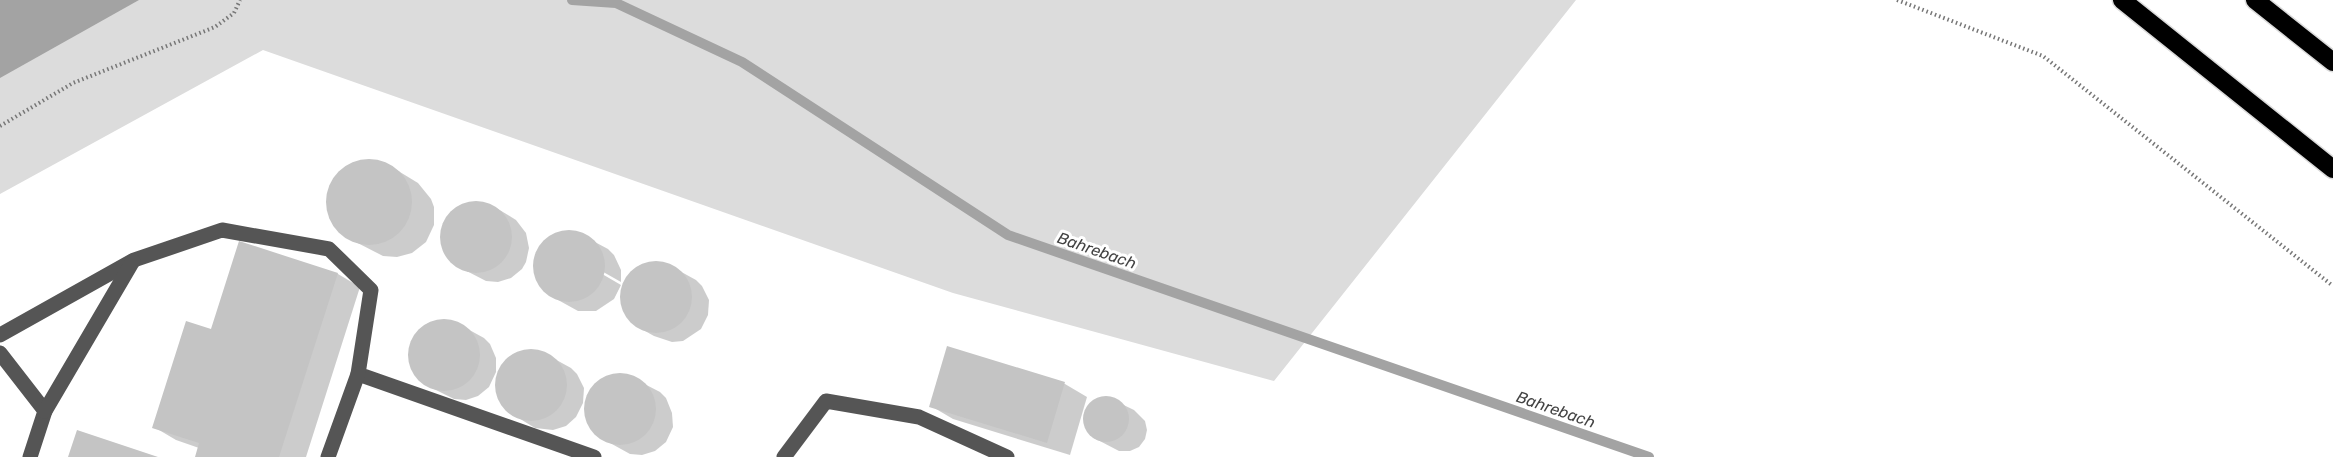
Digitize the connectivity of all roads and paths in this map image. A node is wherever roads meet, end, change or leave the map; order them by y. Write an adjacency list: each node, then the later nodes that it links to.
1 (240, 0): 6 (path)
2 (1897, 0): 9 (path)
3 (2121, 0): 7 (highway)
4 (2255, 0): 5 (highway)
5 (2333, 62)
6 (0, 126)
7 (2333, 169)
8 (134, 260): 10 (lane); 12 (lane); 13 (lane)
9 (2333, 286)
10 (0, 335)
11 (0, 353): 13 (lane)
12 (357, 374): 15 (lane); 16 (lane)
13 (45, 411): 14 (lane)
14 (30, 457)
15 (328, 457)
16 (594, 457)
17 (784, 457): 18 (lane)
18 (1007, 457)

